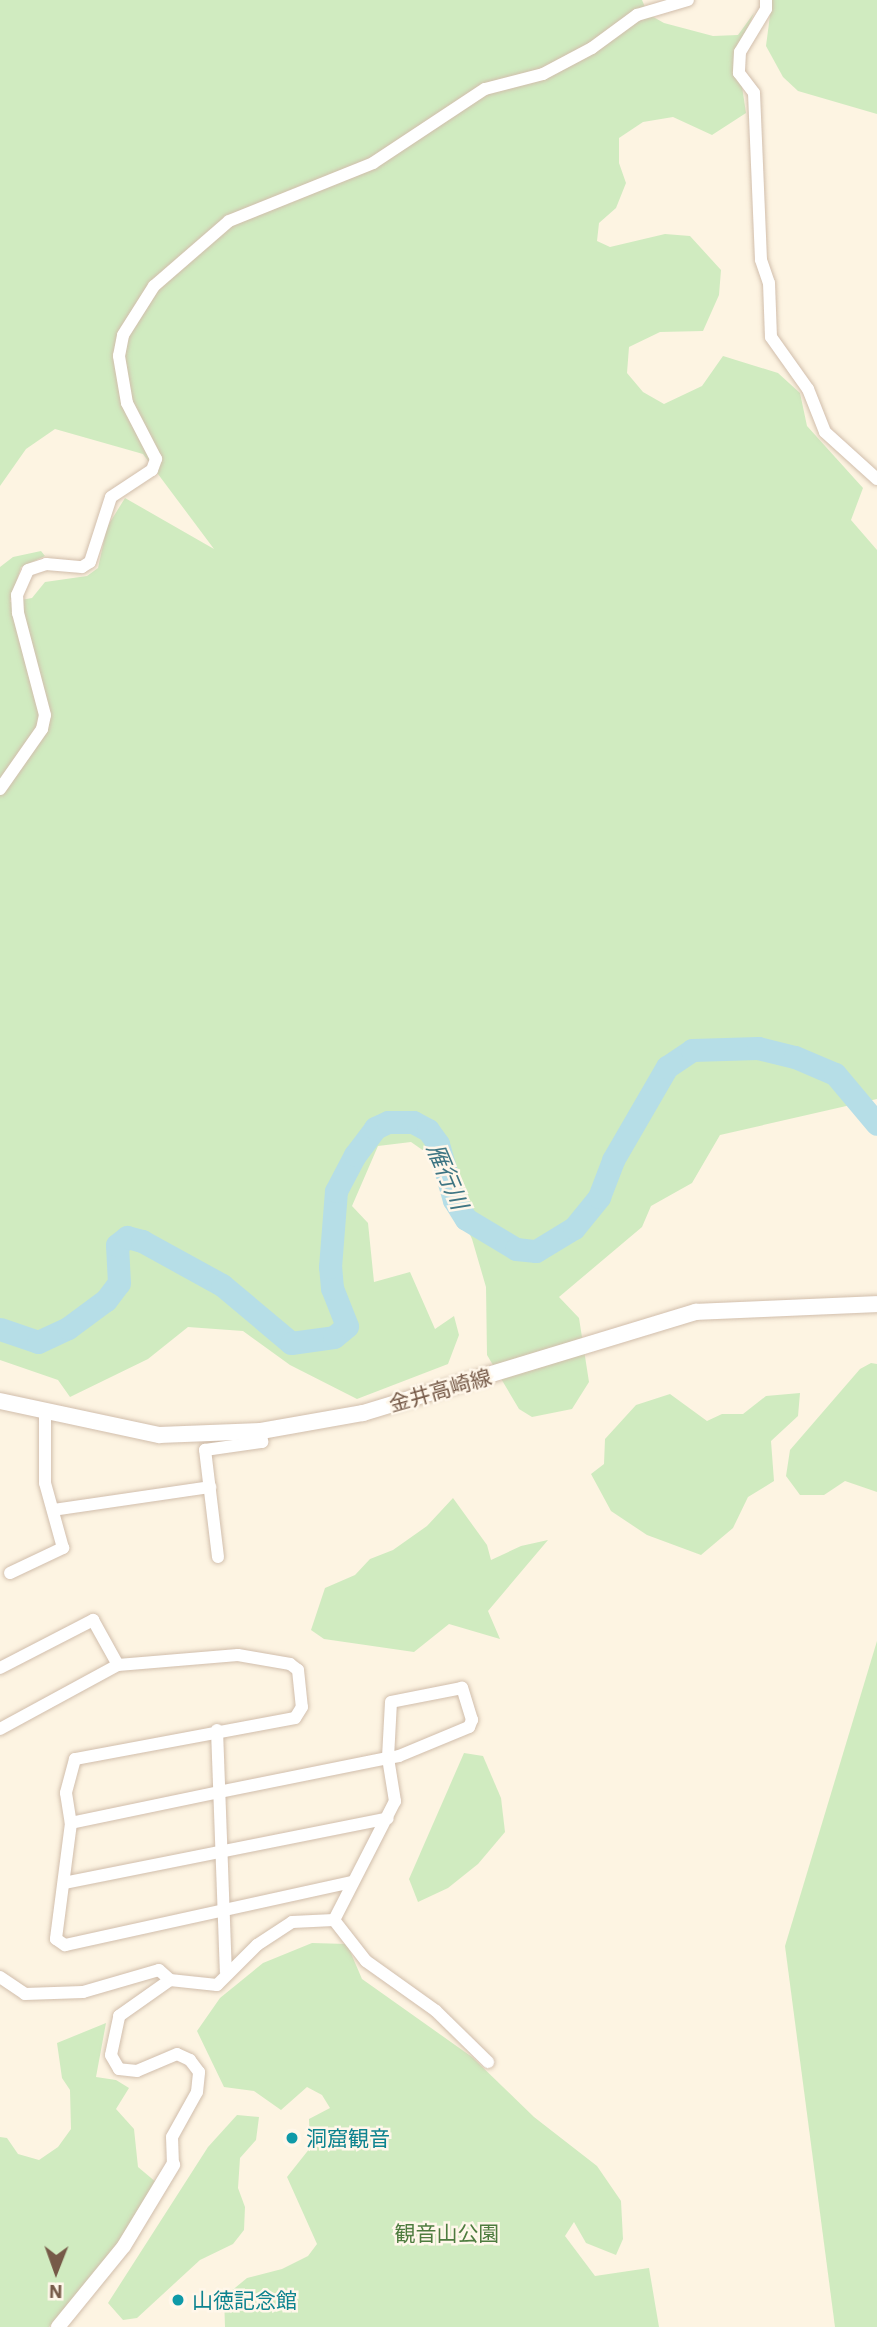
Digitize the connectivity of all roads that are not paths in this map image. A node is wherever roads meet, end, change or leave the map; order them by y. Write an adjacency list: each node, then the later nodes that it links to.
1 (688, 0): 4 (street)
2 (766, 0): 3 (street)
3 (877, 479)
4 (0, 789)
5 (877, 1304): 8 (main road, 金井高崎線)
6 (0, 1401): 7 (main road, 金井高崎線)
7 (44, 1411): 8 (main road, 金井高崎線); 10 (street)
8 (261, 1431): 9 (street)
9 (210, 1487): 10 (street); 11 (street)
10 (53, 1510): 12 (street)
11 (218, 1557)
12 (10, 1573)
13 (118, 1665): 14 (street); 15 (street); 16 (street)
14 (0, 1668)
15 (0, 1729)
16 (217, 1730): 18 (street); 20 (street)
17 (388, 1758): 17 (street); 18 (street); 19 (street)
18 (219, 1792): 20 (street); 21 (street)
19 (388, 1818): 21 (street); 22 (street)
20 (71, 1823): 23 (street)
21 (222, 1853): 23 (street); 24 (street)
22 (352, 1882): 24 (street); 25 (street)
23 (64, 1883): 24 (street)
24 (223, 1911): 26 (street)
25 (334, 1920): 26 (street); 29 (street)
26 (226, 1972): 28 (street)
27 (0, 1978): 28 (street)
28 (170, 1980): 30 (street)
29 (488, 2062)
30 (173, 2165): 31 (street)
31 (58, 2327)

